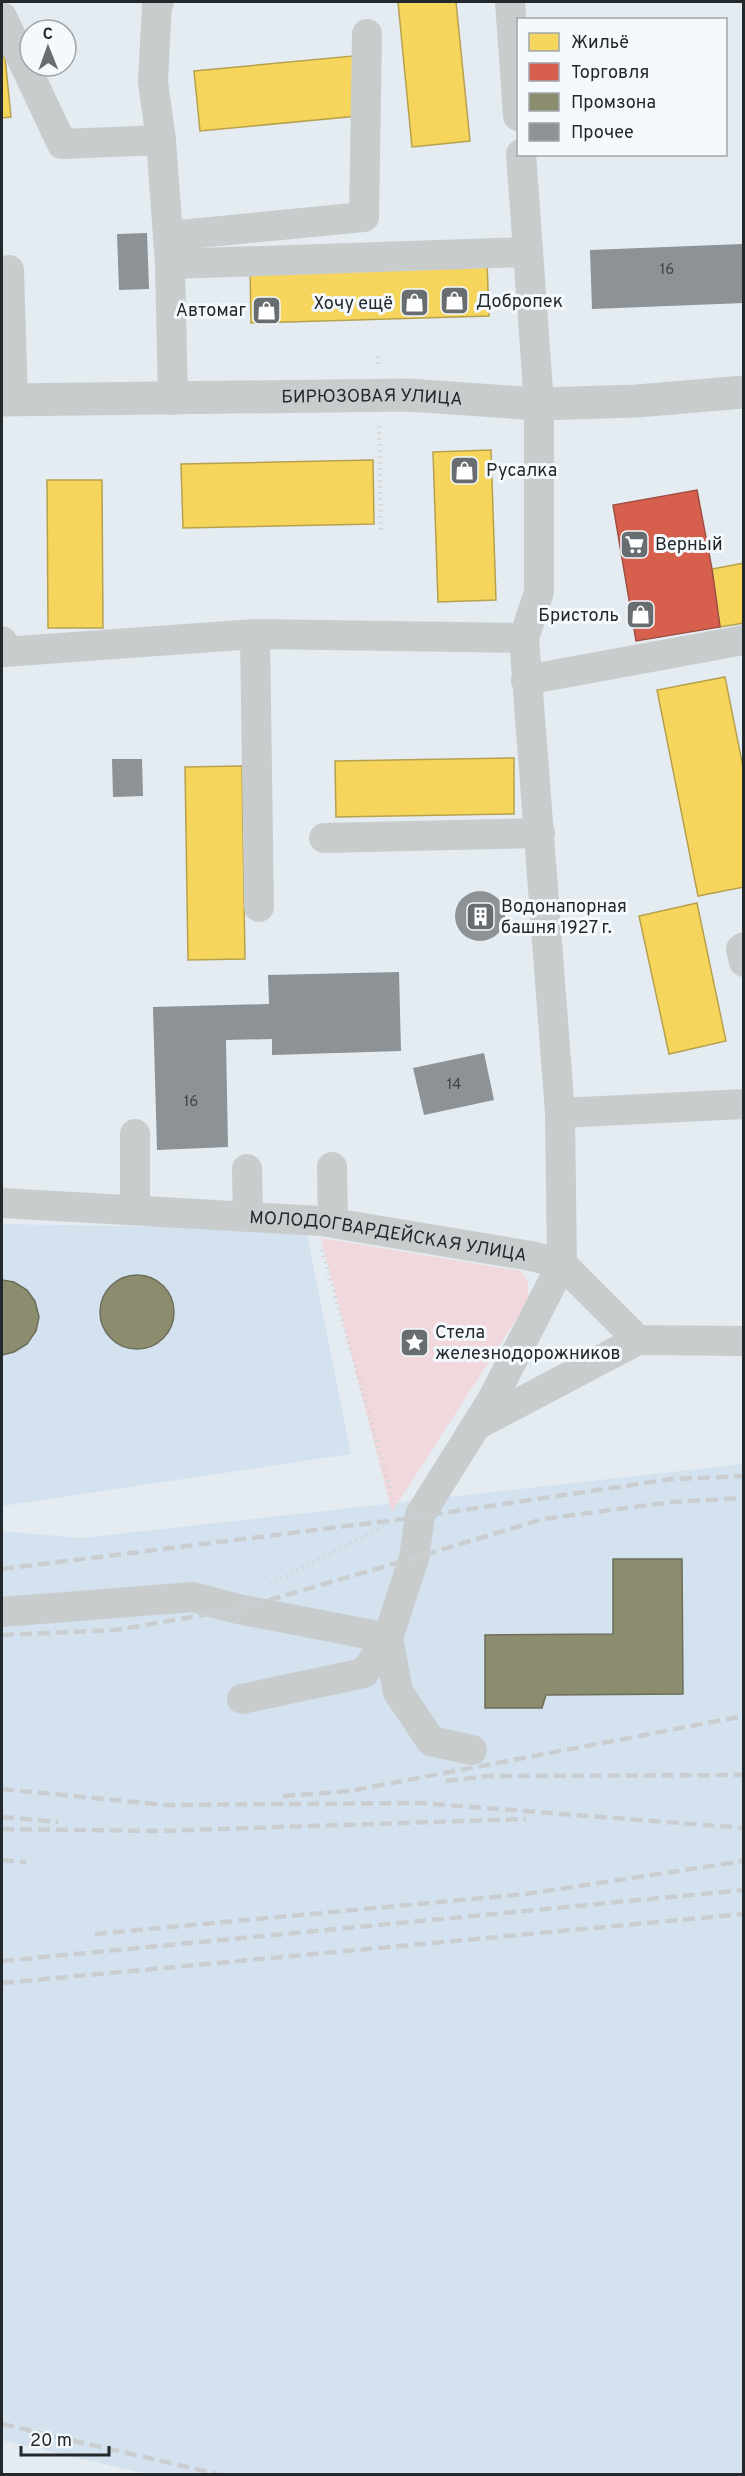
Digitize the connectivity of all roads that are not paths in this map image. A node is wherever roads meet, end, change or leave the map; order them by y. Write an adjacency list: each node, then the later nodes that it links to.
1 (159, 2): 6 (street)
2 (510, 2): 5 (street)
3 (2, 17): 6 (street)
4 (367, 34): 8 (street)
5 (517, 91)
6 (161, 140): 8 (street)
7 (521, 156): 9 (street)
8 (169, 250): 9 (street); 13 (street)
9 (528, 252): 14 (street)
10 (9, 270): 12 (street)
11 (744, 392): 14 (main road, БИРЮЗОВАЯ УЛИЦА)
12 (7, 400): 13 (main road, БИРЮЗОВАЯ УЛИЦА)
13 (173, 400): 14 (main road, БИРЮЗОВАЯ УЛИЦА)
14 (539, 404): 16 (street)
15 (255, 634): 16 (street); 18 (street); 22 (street)
16 (524, 638): 19 (street)
17 (744, 640): 19 (street)
18 (2, 641)
19 (526, 680): 20 (street)
20 (540, 833): 21 (street); 26 (street)
21 (324, 838)
22 (260, 908)
23 (744, 947): 24 (street)
24 (744, 962)
25 (744, 1104): 26 (street)
26 (560, 1113): 34 (street)
27 (135, 1134): 31 (street)
28 (332, 1167): 33 (street)
29 (247, 1169): 32 (street)
30 (2, 1203): 31 (street, МОЛОДОГВАРДЕЙСКАЯ УЛИЦА)
31 (135, 1210): 32 (street, МОЛОДОГВАРДЕЙСКАЯ УЛИЦА)
32 (248, 1217): 33 (street, МОЛОДОГВАРДЕЙСКАЯ УЛИЦА)
33 (323, 1221): 34 (street, МОЛОДОГВАРДЕЙСКАЯ УЛИЦА)
34 (562, 1264): 35 (street); 37 (street)
35 (638, 1340): 36 (street); 37 (street)
36 (744, 1341)
37 (477, 1425): 39 (street)
38 (2, 1612): 39 (street)
39 (388, 1638): 40 (street); 41 (street)
40 (242, 1699)
41 (472, 1750)

